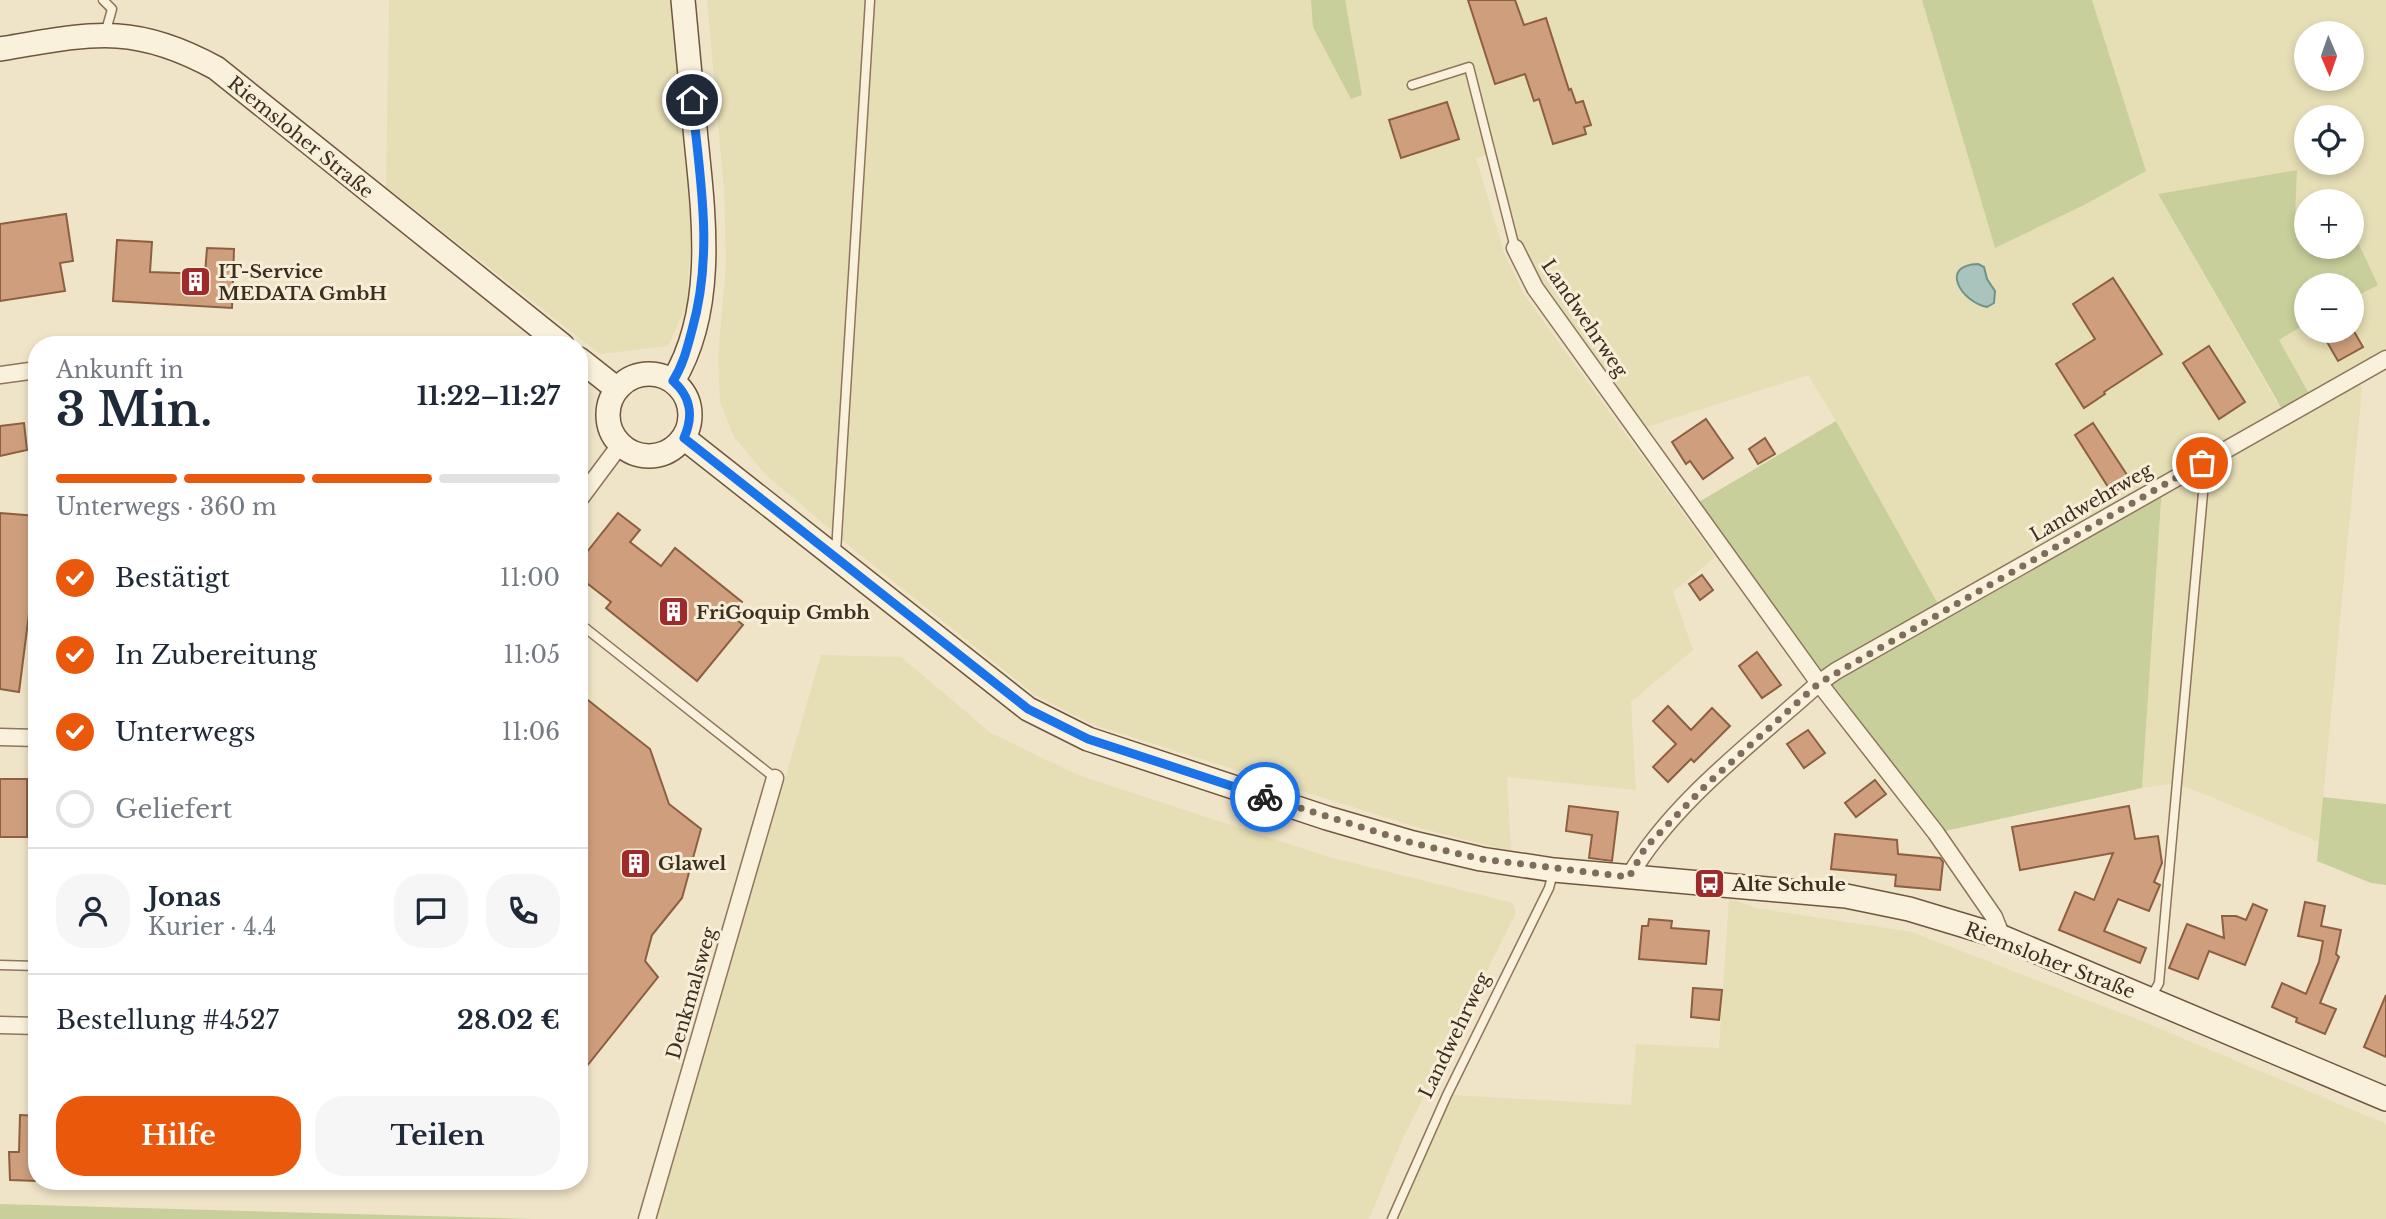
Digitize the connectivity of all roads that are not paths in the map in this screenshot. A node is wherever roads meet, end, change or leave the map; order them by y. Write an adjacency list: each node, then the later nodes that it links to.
1 (103, 0): 4 (lane)
2 (683, 0): 13 (main road)
3 (870, 0): 19 (lane)
4 (105, 34): 5 (main road, Riemsloher Straße); 8 (main road, Riemsloher Straße)
5 (0, 49)
6 (1412, 85): 7 (lane)
7 (1515, 248): 21 (street, Landwehrweg)
8 (551, 336)
9 (2386, 359): 17 (street, Landwehrweg)
10 (588, 366): 14 (main road)
11 (28, 371): 12 (street)
12 (0, 375)
13 (673, 381): 14 (main road); 15 (main road)
14 (617, 389): 16 (main road)
15 (684, 438): 16 (main road); 19 (main road, Riemsloher Straße)
16 (620, 445): 18 (street)
17 (2202, 463): 21 (street, Landwehrweg); 30 (lane)
18 (588, 488)
19 (835, 558): 25 (main road, Riemsloher Straße)
20 (588, 630): 24 (lane)
21 (1819, 683): 26 (street, Landwehrweg); 27 (street, Landwehrweg)
22 (0, 737): 23 (street)
23 (28, 738)
24 (775, 778): 34 (street, Denkmalsweg)
25 (1554, 870): 26 (main road, Riemsloher Straße); 35 (lane, Landwehrweg)
26 (1629, 877): 27 (main road, Riemsloher Straße)
27 (2002, 937): 30 (main road, Riemsloher Straße)
28 (0, 965): 29 (lane)
29 (28, 966)
30 (2150, 999): 33 (main road, Riemsloher Straße)
31 (0, 1025): 32 (street)
32 (28, 1026)
33 (2386, 1099)
34 (647, 1219)
35 (1392, 1219)

